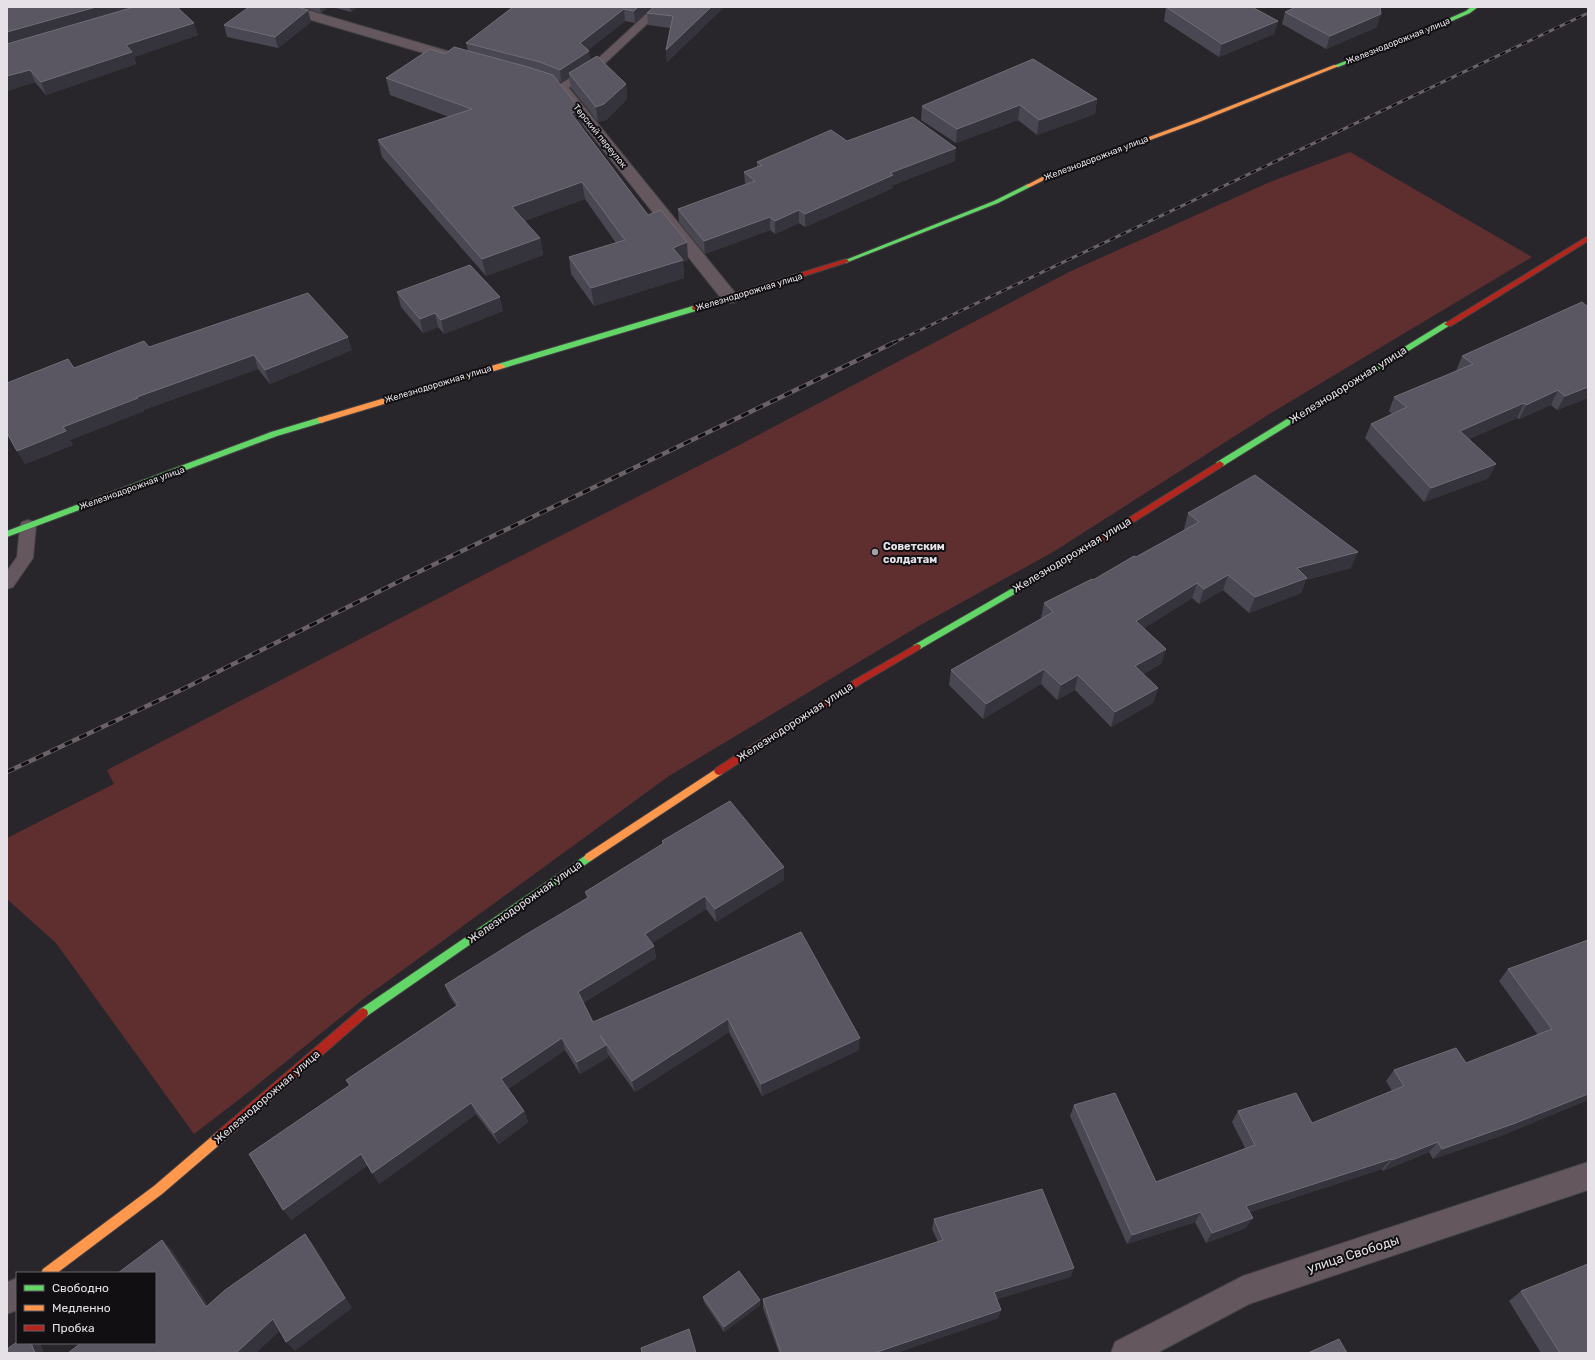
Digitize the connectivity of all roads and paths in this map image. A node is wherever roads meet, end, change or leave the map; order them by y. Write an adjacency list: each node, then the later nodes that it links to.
1 (282, 7): 4 (street)
2 (660, 7): 5 (lane)
3 (1475, 7): 7 (street, Железнодорожная улица)
4 (470, 62)
5 (554, 85): 7 (street, Терский переулок)
6 (1588, 238): 12 (street, Железнодорожная улица)
7 (730, 298): 8 (street, Железнодорожная улица)
8 (28, 526): 9 (street, Железнодорожная улица); 10 (lane)
9 (7, 534)
10 (7, 583)
11 (1588, 1176): 15 (street, улица Свободы)
12 (48, 1272)
13 (16, 1294): 14 (street)
14 (7, 1299)
15 (1126, 1353)

